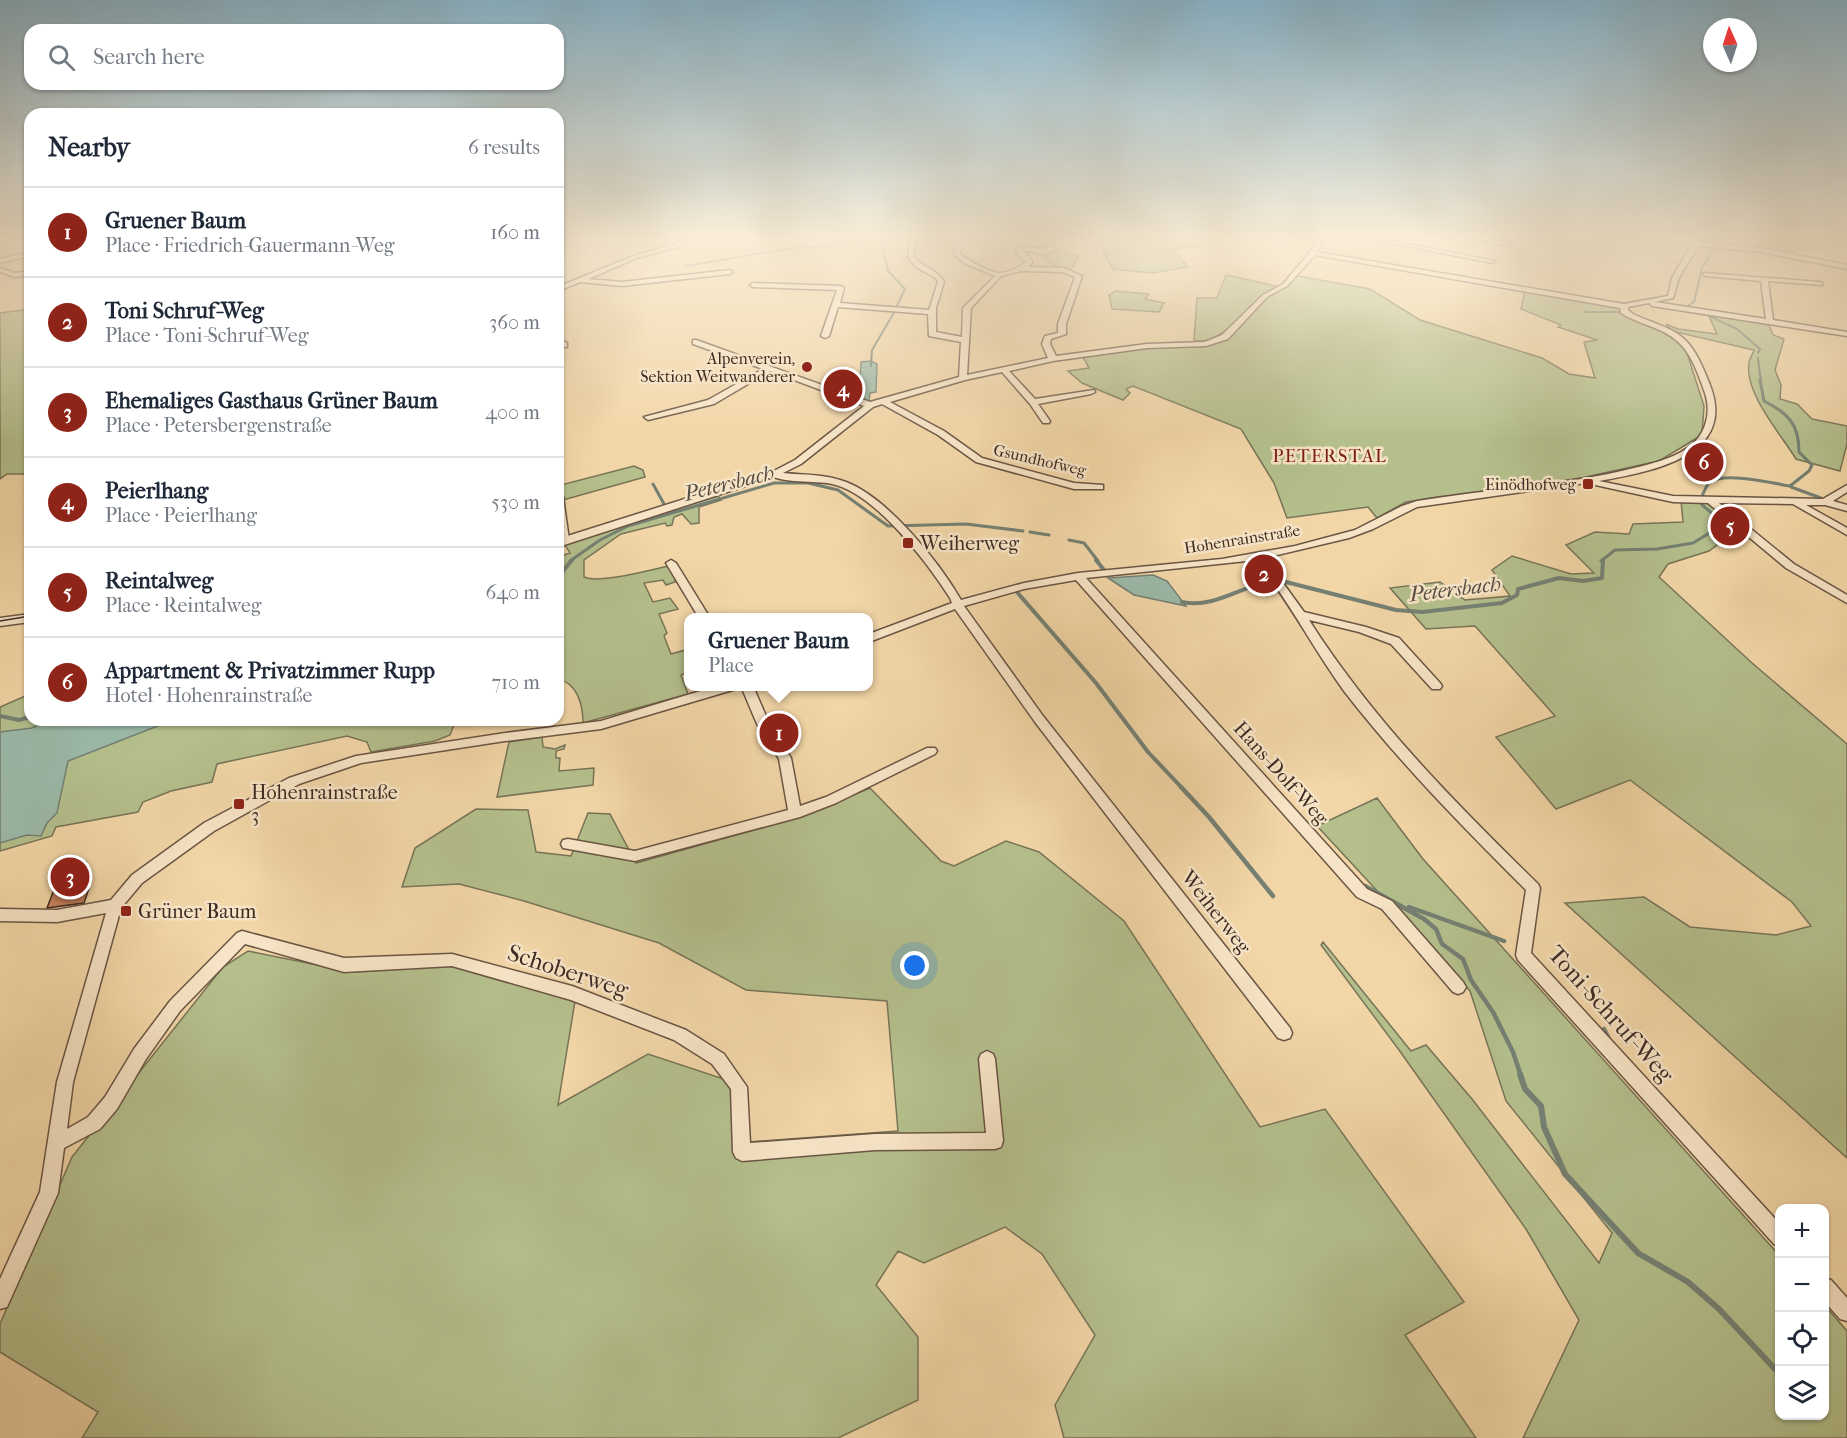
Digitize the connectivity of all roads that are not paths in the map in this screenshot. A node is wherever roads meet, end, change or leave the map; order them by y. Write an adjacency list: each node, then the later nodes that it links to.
1 (837, 306): 13 (street)
2 (852, 306): 10 (street)
3 (933, 306): 10 (street)
4 (969, 306): 14 (street)
5 (1068, 306): 16 (street)
6 (1255, 306): 16 (street)
7 (1624, 306): 27 (street, Hohenrainstraße)
8 (1661, 306): 11 (street)
9 (1768, 306): 11 (street)
10 (932, 312): 14 (street)
11 (1767, 323): 12 (street)
12 (1847, 334)
13 (825, 336)
14 (964, 340): 19 (street)
15 (696, 342): 17 (street)
16 (1053, 359): 18 (street)
17 (768, 369): 23 (street); 24 (street)
18 (1003, 369): 19 (street); 22 (street)
19 (963, 378): 21 (street)
20 (1091, 392): 22 (street)
21 (882, 401): 23 (street); 28 (street, Gsundhofweg)
22 (1033, 402): 25 (street)
23 (870, 405): 26 (street)
24 (648, 417)
25 (1046, 421)
26 (773, 474): 35 (street); 40 (street, Weiherweg)
27 (1586, 482): 30 (street); 36 (street, Hohenrainstraße)
28 (1100, 487)
29 (1846, 490): 32 (street)
30 (1710, 500): 31 (street); 39 (street)
31 (1796, 502): 32 (street); 34 (street)
32 (1825, 502): 33 (street)
33 (1847, 508)
34 (1847, 532)
35 (564, 540)
36 (1258, 556): 38 (street, Hohenrainstraße); 42 (street, Toni-Schruf-Weg)
37 (671, 563): 41 (street)
38 (1078, 576): 40 (street, Hohenrainstraße); 54 (street, Hans-Dolf-Weg)
39 (1847, 600)
40 (958, 603): 45 (street, Hohenrainstraße); 55 (street, Weiherweg)
41 (702, 613)
42 (1299, 614): 46 (street); 58 (street, Toni-Schruf-Weg)
43 (24, 619): 44 (street)
44 (0, 622)
45 (873, 636)
46 (1436, 686)
47 (718, 691): 52 (street)
48 (749, 691): 50 (street)
49 (931, 751): 50 (street)
50 (795, 813): 51 (street)
51 (568, 843)
52 (115, 906): 53 (street); 57 (street)
53 (0, 915)
54 (1458, 987)
55 (1284, 1033)
56 (987, 1059): 57 (street, Schoberweg)
57 (57, 1143): 60 (street)
58 (1775, 1234)
59 (1829, 1292): 61 (street)
60 (0, 1300)
61 (1847, 1312)

